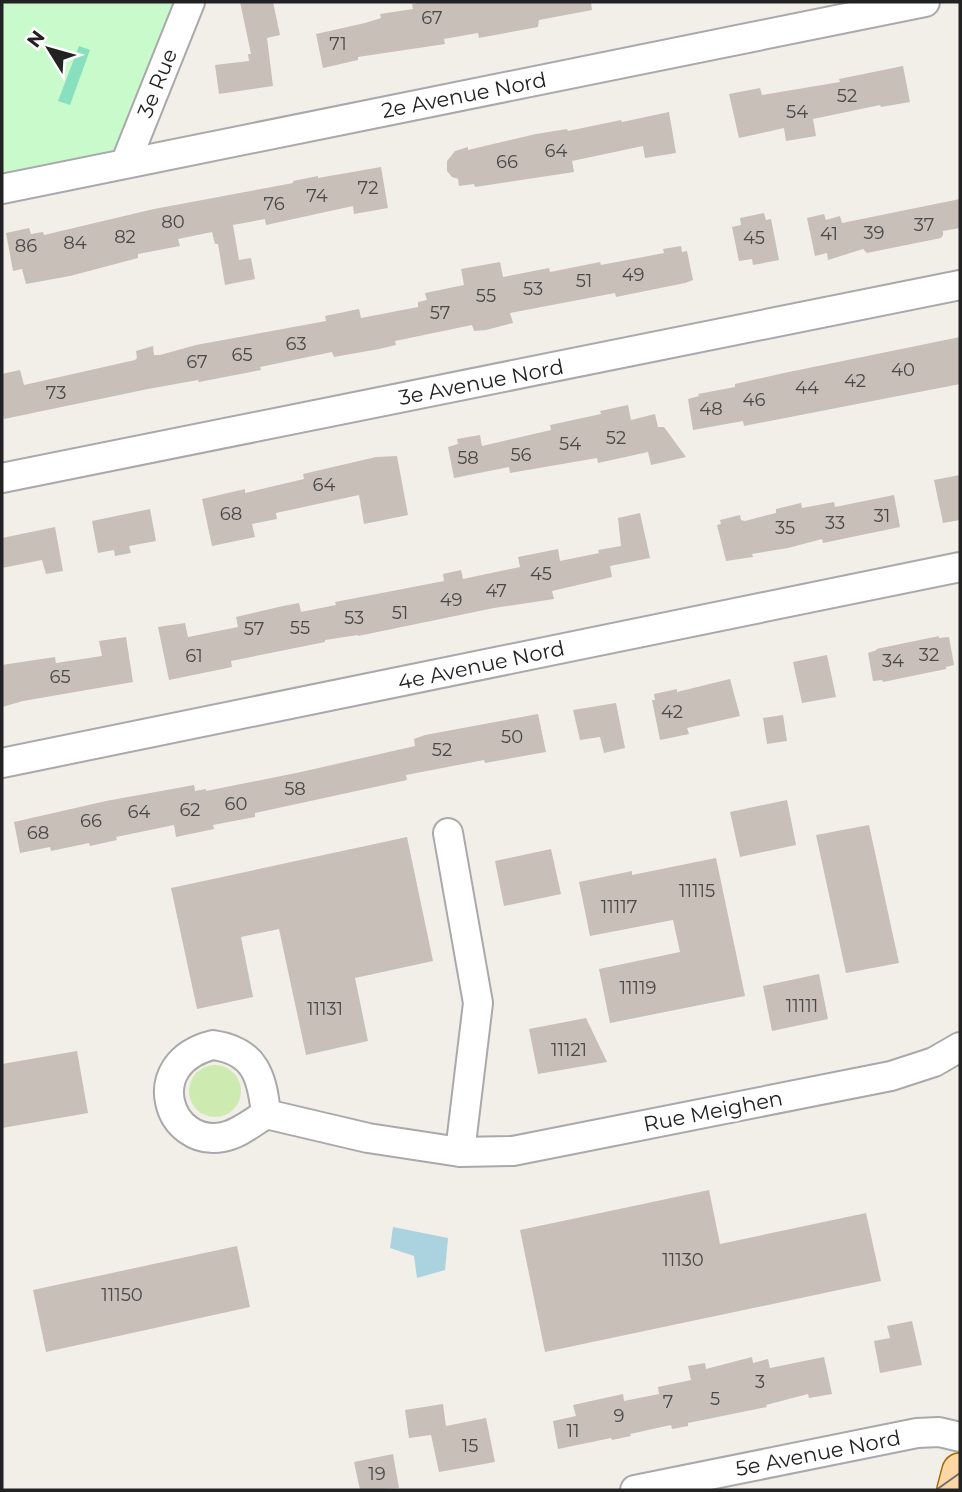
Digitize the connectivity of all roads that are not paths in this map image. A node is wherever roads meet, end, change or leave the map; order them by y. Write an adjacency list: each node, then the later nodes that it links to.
1 (190, 2): 3 (street, 3e Rue)
2 (925, 2): 3 (street, 2e Avenue Nord)
3 (125, 164): 4 (street, 2e Avenue Nord)
4 (2, 189)
5 (960, 285): 6 (street, 3e Avenue Nord)
6 (2, 478)
7 (960, 567): 8 (street, 4e Avenue Nord)
8 (2, 763)
9 (448, 832): 12 (street)
10 (960, 1047): 12 (street, Rue Meighen)
11 (265, 1114): 12 (street, Rue Meighen)
12 (460, 1152)
13 (960, 1437): 15 (street, 5e Avenue Nord)
14 (960, 1471): 16 (main road)
15 (635, 1490)
16 (955, 1490)

